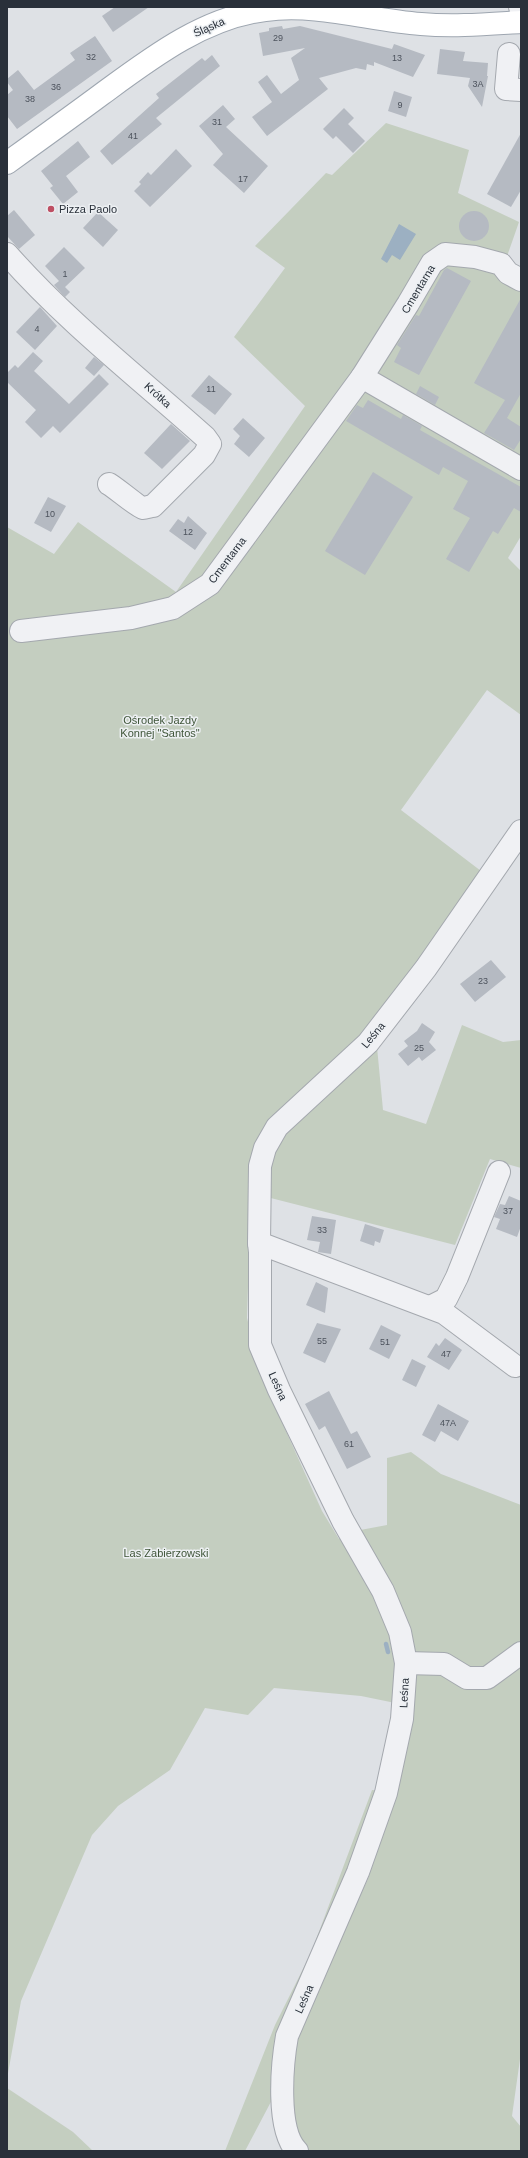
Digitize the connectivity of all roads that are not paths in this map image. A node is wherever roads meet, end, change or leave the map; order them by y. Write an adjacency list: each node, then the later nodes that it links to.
1 (521, 22): 4 (main road, Śląska)
2 (509, 54): 3 (street)
3 (521, 90)
4 (7, 163)
5 (7, 254): 9 (street, Krótka)
6 (521, 280): 7 (street, Cmentarna)
7 (362, 377): 8 (street); 10 (street, Cmentarna)
8 (521, 469)
9 (110, 484)
10 (21, 631)
11 (521, 831): 13 (street, Leśna)
12 (499, 1172): 14 (street)
13 (259, 1243): 14 (street); 17 (street, Leśna)
14 (430, 1307): 15 (street)
15 (516, 1366)
16 (521, 1653): 17 (street)
17 (406, 1663): 18 (street, Leśna)
18 (297, 2151)

